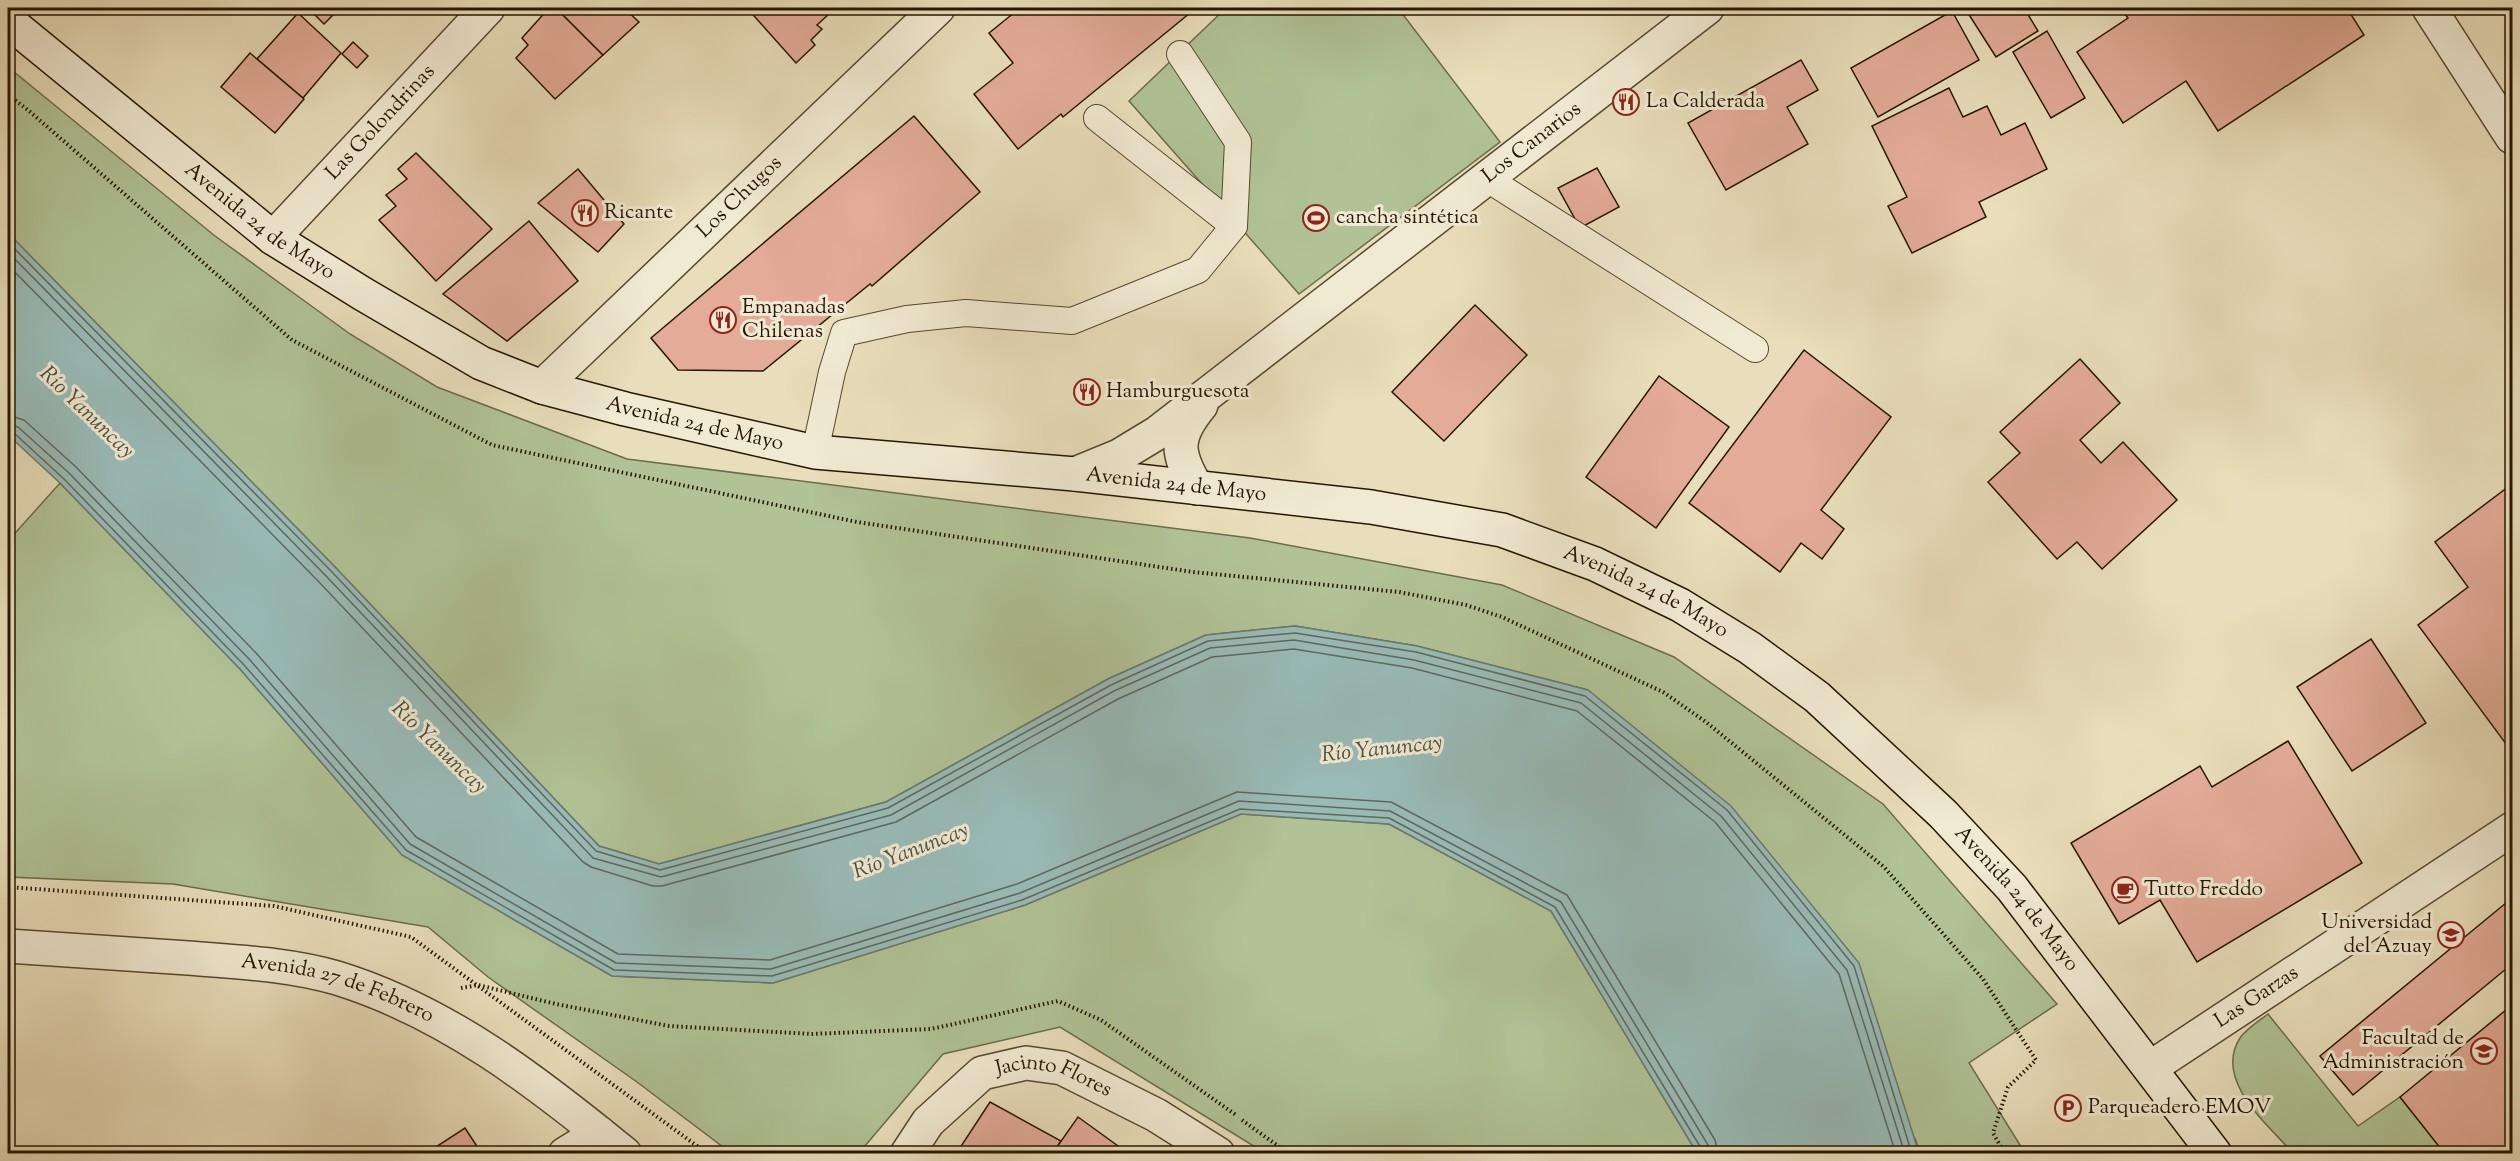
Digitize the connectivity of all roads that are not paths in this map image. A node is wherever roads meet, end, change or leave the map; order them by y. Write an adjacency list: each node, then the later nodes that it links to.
1 (488, 8): 11 (street, Las Golondrinas)
2 (938, 8): 13 (street, Los Chugos)
3 (1707, 8): 9 (street, Los Canarios)
4 (2429, 8): 8 (street)
5 (8, 21): 11 (street, Avenida 24 de Mayo)
6 (1179, 54): 10 (lane)
7 (1098, 118): 10 (lane)
8 (2512, 137)
9 (1486, 178): 12 (lane); 14 (street, Los Canarios)
10 (1234, 226): 15 (lane)
11 (273, 238): 13 (street, Avenida 24 de Mayo)
12 (1755, 349)
13 (542, 387): 15 (street, Avenida 24 de Mayo)
14 (1214, 389): 16 (street, Los Canarios); 17 (street, Los Canarios)
15 (815, 452): 16 (street, Avenida 24 de Mayo)
16 (1075, 474): 17 (street, Avenida 24 de Mayo)
17 (1197, 488): 20 (street, Avenida 24 de Mayo)
18 (2512, 829): 20 (street, Las Garzas)
19 (8, 946): 21 (street, Avenida 27 de Febrero)
20 (2150, 1068): 26 (street, Avenida 24 de Mayo)
21 (599, 1132): 22 (street); 23 (street, Avenida 27 de Febrero)
22 (565, 1154)
23 (625, 1154)
24 (907, 1154): 25 (street, Jacinto Flores)
25 (1218, 1154)
26 (2215, 1154)

